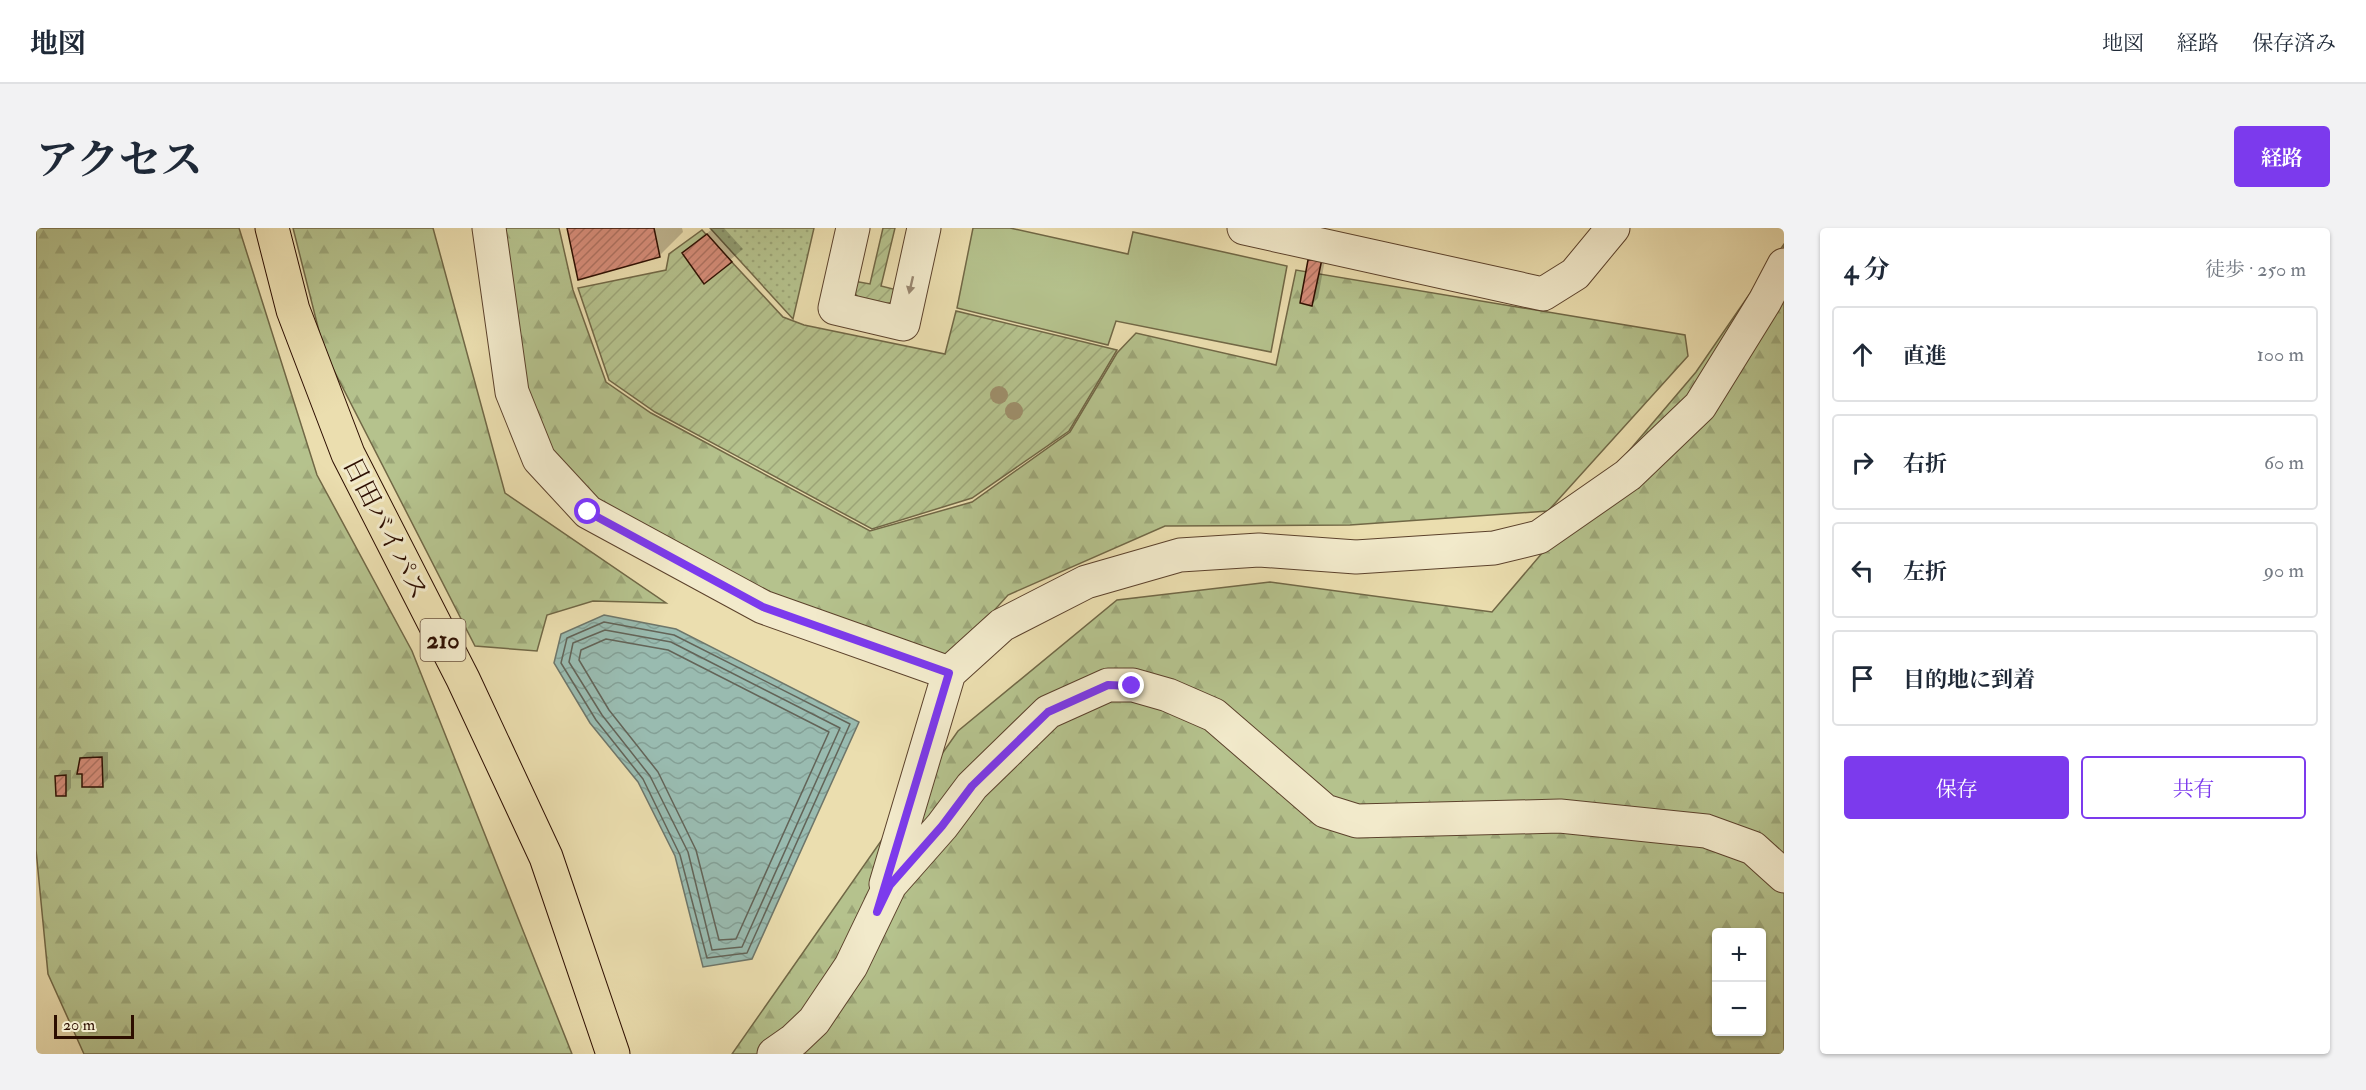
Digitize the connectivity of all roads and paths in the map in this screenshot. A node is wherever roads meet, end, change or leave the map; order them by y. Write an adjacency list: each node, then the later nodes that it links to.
1 (272, 228): 11 (highway, 日田バイパス / 210)
2 (489, 228): 8 (street)
3 (853, 228): 4 (street, one-way to 3)
4 (924, 228)
5 (1244, 228): 6 (street)
6 (1613, 228)
7 (1784, 265): 8 (street)
8 (949, 673): 10 (street)
9 (1784, 876): 10 (street)
10 (877, 912): 12 (street)
11 (613, 1054)
12 (774, 1054)

